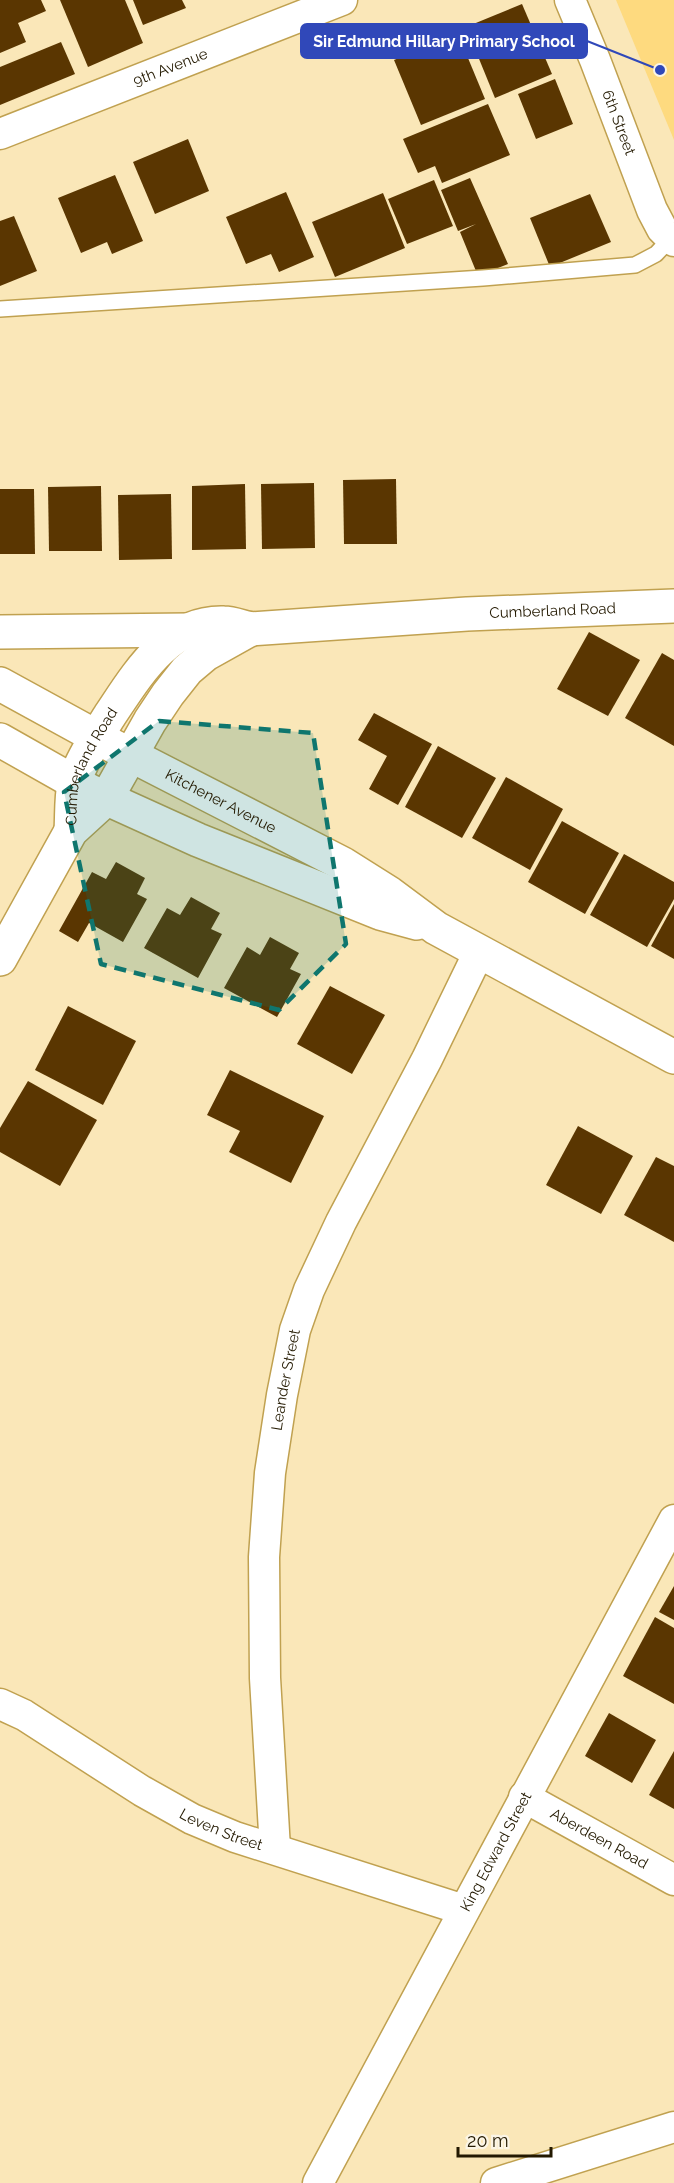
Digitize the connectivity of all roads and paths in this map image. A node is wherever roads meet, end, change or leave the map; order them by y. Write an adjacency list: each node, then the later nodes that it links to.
1 (342, 0): 3 (street, 9th Avenue)
2 (570, 0): 4 (street, 6th Street)
3 (0, 134)
4 (672, 240): 5 (lane)
5 (0, 309)
6 (667, 611): 7 (main road, Cumberland Road)
7 (251, 629): 8 (main road, Cumberland Road); 13 (main road, Cumberland Road)
8 (190, 630): 9 (main road); 11 (main road, Cumberland Road)
9 (0, 632)
10 (0, 684): 11 (main road, Kitchener Avenue)
11 (96, 736): 13 (main road, Kitchener Avenue); 14 (main road, Cumberland Road)
12 (0, 740): 14 (main road, Kitchener Avenue)
13 (130, 755): 15 (main road, Cumberland Road); 17 (main road, Kitchener Avenue)
14 (74, 783): 15 (main road, Kitchener Avenue); 16 (main road, Cumberland Road)
15 (106, 799): 16 (main road, Cumberland Road); 17 (main road, Kitchener Avenue)
16 (71, 831): 18 (main road)
17 (436, 928): 19 (main road, Kitchener Avenue)
18 (3, 944)
19 (479, 952): 20 (main road, Kitchener Avenue); 24 (street, Leander Street)
20 (674, 1057)
21 (674, 1520): 23 (street, King Edward Street)
22 (0, 1704): 24 (street, Leven Street)
23 (524, 1797): 25 (street, Aberdeen Road); 26 (street, King Edward Street)
24 (275, 1849): 26 (street, Leven Street)
25 (674, 1880)
26 (464, 1910): 28 (street, King Edward Street)
27 (674, 2127): 29 (street)
28 (318, 2183)
29 (496, 2183)

